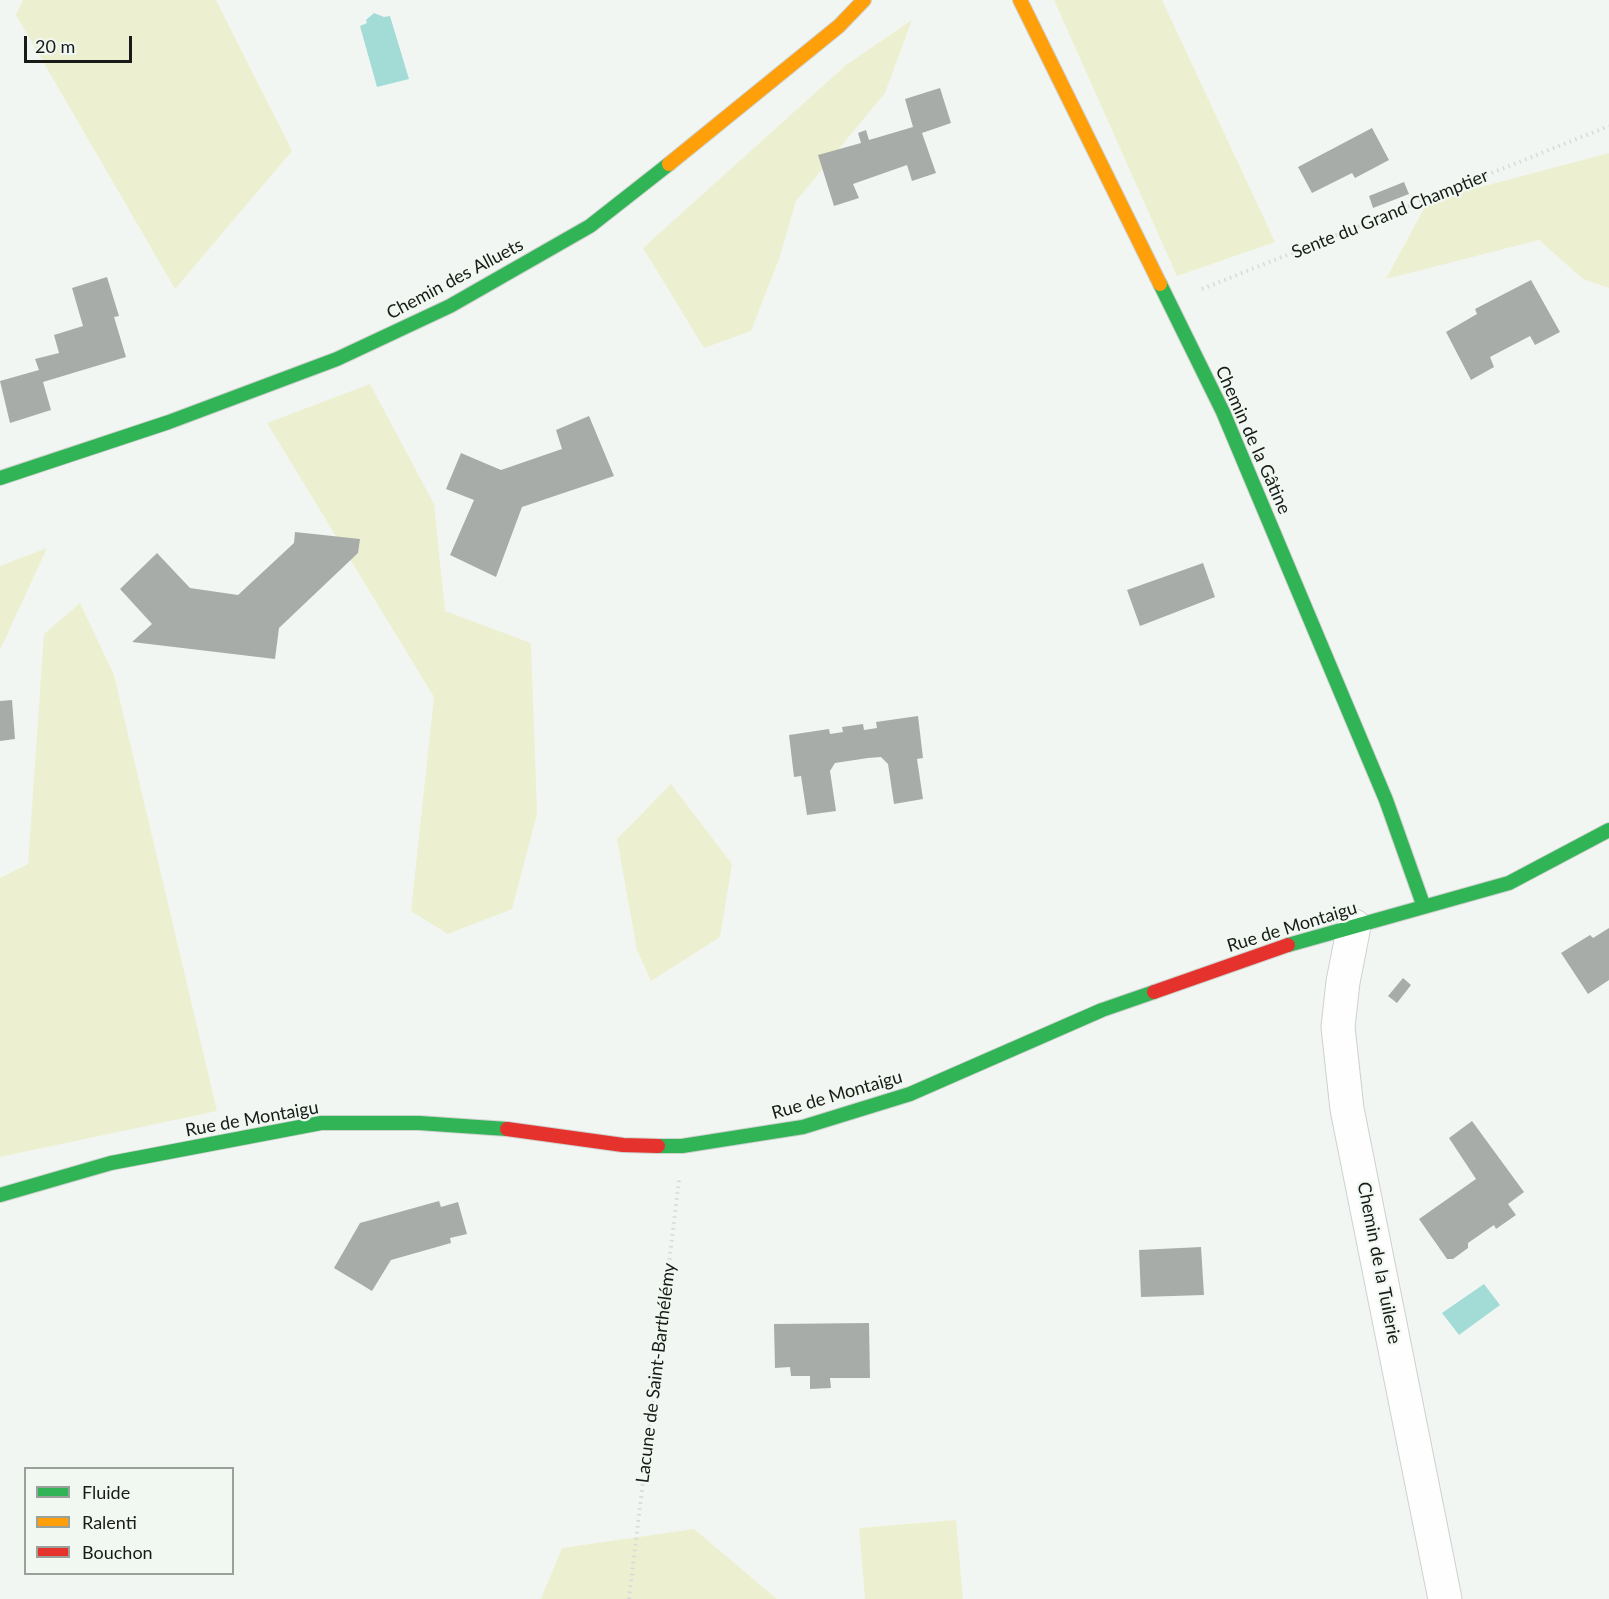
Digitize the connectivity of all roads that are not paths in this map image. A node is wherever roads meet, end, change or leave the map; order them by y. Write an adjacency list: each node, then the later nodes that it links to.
1 (864, 0): 3 (street, Chemin des Alluets)
2 (1020, 0): 5 (street, Chemin de la Gâtine)
3 (0, 478)
4 (1609, 830): 5 (street, Rue de Montaigu)
5 (1424, 907): 6 (street, Rue de Montaigu)
6 (1354, 926): 7 (street, Rue de Montaigu); 8 (street, Chemin de la Tuilerie)
7 (0, 1195)
8 (1444, 1599)

